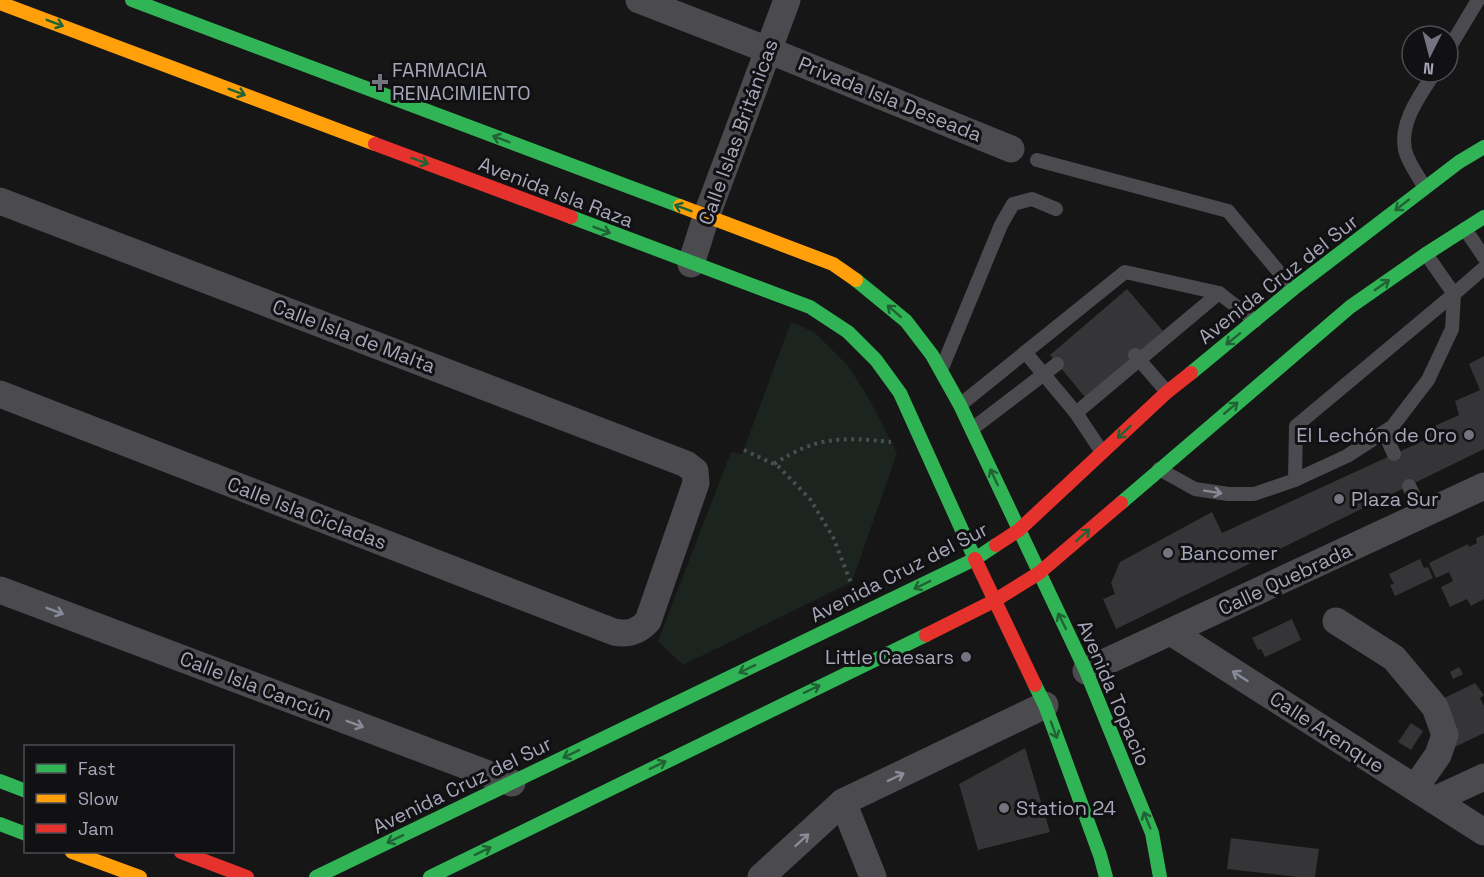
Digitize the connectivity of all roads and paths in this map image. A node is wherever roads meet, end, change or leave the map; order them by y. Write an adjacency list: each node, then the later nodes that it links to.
1 (132, 0): 15 (street, Avenida Isla Raza, one-way to 1)
2 (639, 0): 7 (street, Privada Isla Deseada)
3 (787, 0): 7 (street, Calle Islas Británicas)
4 (1478, 0): 6 (lane)
5 (0, 3): 20 (street, Avenida Isla Raza, one-way to 20)
6 (1460, 30)
7 (768, 50): 10 (street, Privada Isla Deseada); 15 (street, Calle Islas Británicas)
8 (1428, 84): 12 (lane)
9 (1484, 147): 12 (street, Avenida Cruz del Sur)
10 (1011, 149)
11 (1037, 160): 22 (lane)
12 (1425, 188): 22 (street, Avenida Cruz del Sur, one-way to 22)
13 (0, 201): 55 (street, Calle Isla de Malta)
14 (1056, 209): 29 (lane)
15 (706, 217): 20 (street, Calle Islas Británicas); 29 (street, Avenida Isla Raza, one-way to 15)
16 (1484, 217): 17 (street)
17 (1465, 229): 18 (street); 19 (lane)
18 (1426, 254): 24 (lane); 42 (street, one-way to 18)
19 (1484, 257)
20 (691, 264): 48 (street, Avenida Isla Raza)
21 (1484, 268): 24 (lane)
22 (1293, 290): 25 (street, Avenida Cruz del Sur)
23 (1219, 293): 25 (lane); 26 (lane); 27 (lane)
24 (1454, 294): 36 (lane); 43 (lane)
25 (1255, 321): 31 (street, Avenida Cruz del Sur, one-way to 31)
26 (1025, 352): 30 (lane); 33 (lane)
27 (1137, 357): 31 (lane); 34 (lane)
28 (1057, 364): 30 (lane)
29 (941, 370): 33 (street, Avenida Isla Raza)
30 (1043, 375): 34 (lane); 35 (lane)
31 (1167, 392): 39 (street, Avenida Cruz del Sur, one-way to 39)
32 (0, 394): 55 (street, Calle Isla Cícladas)
33 (960, 405): 35 (street, Avenida Isla Raza)
34 (1076, 413): 39 (lane)
35 (972, 429): 47 (street, Avenida Isla Raza, one-way to 35)
36 (1384, 432): 40 (lane); 43 (lane)
37 (891, 442): 41 (path)
38 (744, 450): 41 (path)
39 (1102, 452): 47 (street, Avenida Cruz del Sur)
40 (1395, 454)
41 (773, 464): 50 (path)
42 (1159, 469): 43 (lane, one-way to 43); 49 (street, one-way to 42)
43 (1295, 480)
44 (1409, 486): 46 (lane)
45 (1484, 486): 46 (street, Calle Quebrada)
46 (1423, 514): 54 (street, Calle Quebrada)
47 (1019, 530): 48 (street, Avenida Cruz del Sur); 49 (street, Avenida Topacio)
48 (975, 559): 52 (street); 59 (street, Avenida Cruz del Sur, one-way to 59)
49 (1039, 573): 52 (street); 56 (street, Avenida Topacio, one-way to 49)
50 (851, 583)
51 (0, 590): 59 (street, Calle Isla Cancún, one-way to 59)
52 (994, 601): 57 (street); 71 (street, one-way to 52)
53 (1336, 621): 61 (street)
54 (1171, 632): 56 (street, Calle Quebrada); 61 (street, Calle Arenque, one-way to 54)
55 (614, 633)
56 (1086, 672): 75 (street, Avenida Topacio, one-way to 56)
57 (1045, 705): 62 (street, one-way to 57); 74 (street, one-way to 74)
58 (1484, 777): 61 (street)
59 (512, 783): 70 (street, Avenida Cruz del Sur, one-way to 70)
60 (14, 786): 63 (street)
61 (1425, 794): 64 (street, Calle Arenque)
62 (843, 802): 72 (street, one-way to 62); 73 (street)
63 (0, 823): 65 (street)
64 (1484, 832)
65 (24, 833)
66 (75, 853): 68 (street)
67 (184, 853): 69 (street)
68 (140, 877)
69 (247, 877)
70 (316, 877)
71 (430, 877)
72 (761, 877)
73 (873, 877)
74 (1106, 877)
75 (1160, 877)

